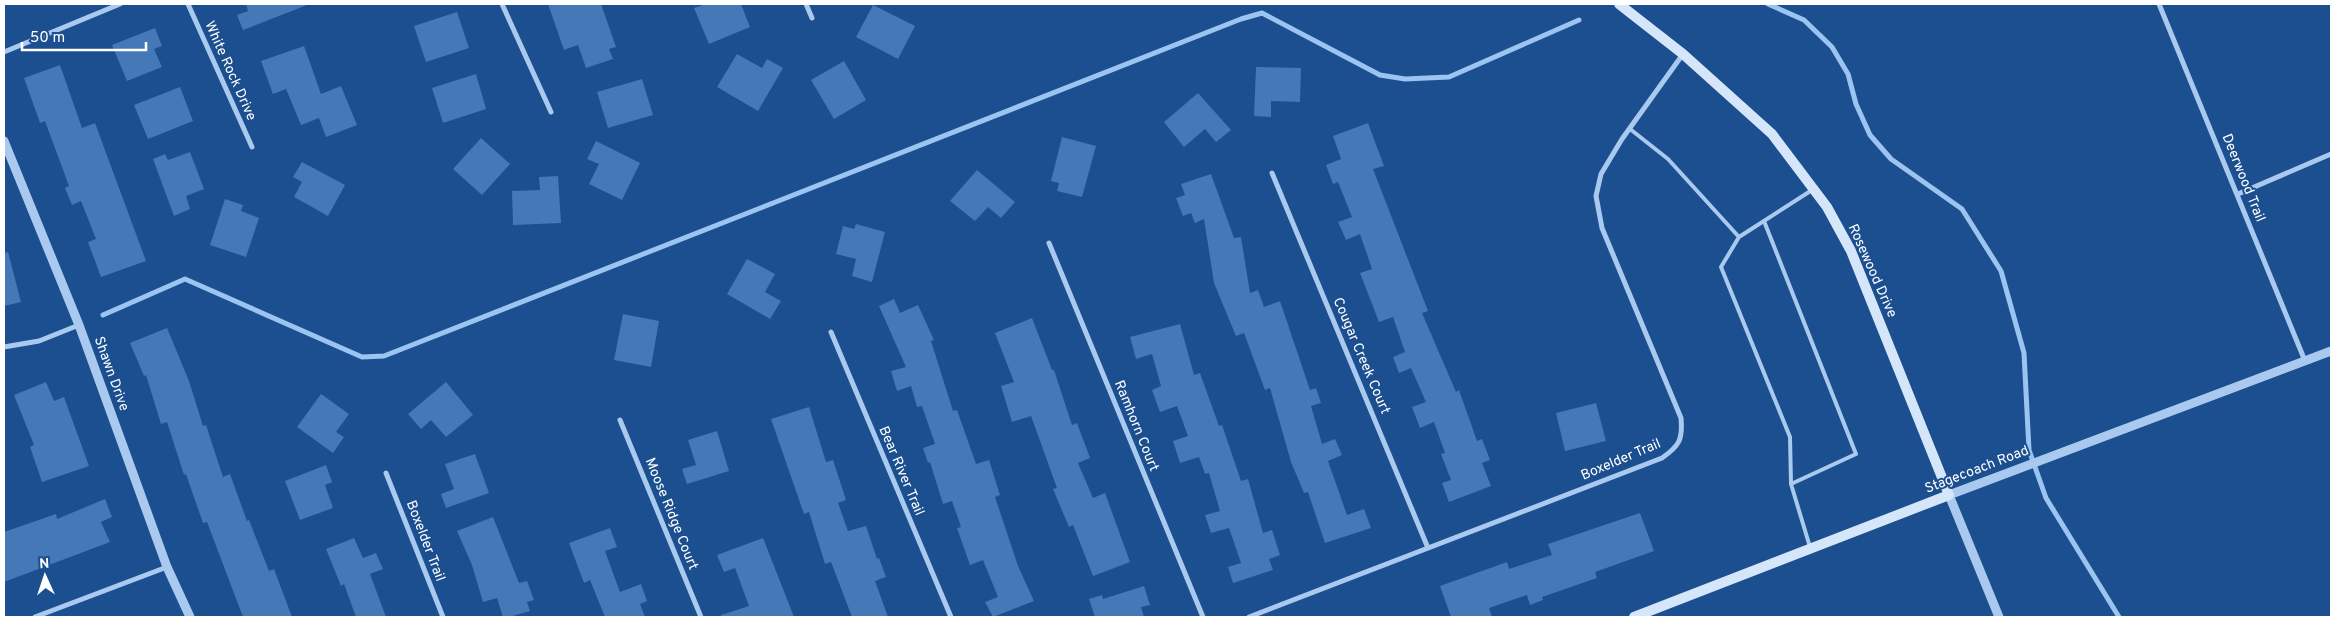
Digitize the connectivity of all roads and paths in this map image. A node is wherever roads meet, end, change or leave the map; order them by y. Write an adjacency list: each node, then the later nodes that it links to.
1 (120, 4): 8 (street)
2 (188, 4): 13 (street, White Rock Drive)
3 (502, 4): 10 (street)
4 (806, 4): 7 (street)
5 (1619, 4): 9 (main road, Rosewood Drive)
6 (2159, 4): 17 (street, Deerwood Trail)
7 (812, 18)
8 (4, 52)
9 (1683, 54): 11 (street, Boxelder Trail); 16 (main road, Rosewood Drive)
10 (551, 112)
11 (1630, 129): 19 (lane); 30 (street, Boxelder Trail)
12 (4, 141): 21 (street, Shawn Drive)
13 (252, 147)
14 (2331, 154): 17 (street)
15 (1272, 172): 30 (street, Cougar Creek Court)
16 (1814, 189): 18 (lane); 29 (main road, Rosewood Drive)
17 (2238, 194): 25 (street, Deerwood Trail)
18 (1764, 221): 19 (lane); 28 (lane)
19 (1739, 237): 28 (lane)
20 (1049, 243): 38 (street, Ramhorn Court)
21 (79, 325): 23 (street); 32 (street, Shawn Drive)
22 (831, 332): 37 (street, Bear River Trail)
23 (4, 347)
24 (2331, 351): 25 (street, Stagecoach Road)
25 (2305, 361): 29 (street, Stagecoach Road)
26 (620, 420): 36 (street, Moose Ridge Court)
27 (386, 473): 35 (street, Boxelder Trail)
28 (1791, 484): 31 (lane)
29 (1949, 495): 31 (main road, Stagecoach Road); 41 (street, Rosewood Drive)
30 (1428, 548): 39 (street, Boxelder Trail)
31 (1810, 549): 40 (main road, Stagecoach Road)
32 (168, 567): 33 (street); 34 (street, Shawn Drive)
33 (36, 617)
34 (190, 617)
35 (442, 617)
36 (701, 617)
37 (950, 617)
38 (1203, 617)
39 (1249, 617)
40 (1634, 617)
41 (1999, 617)

